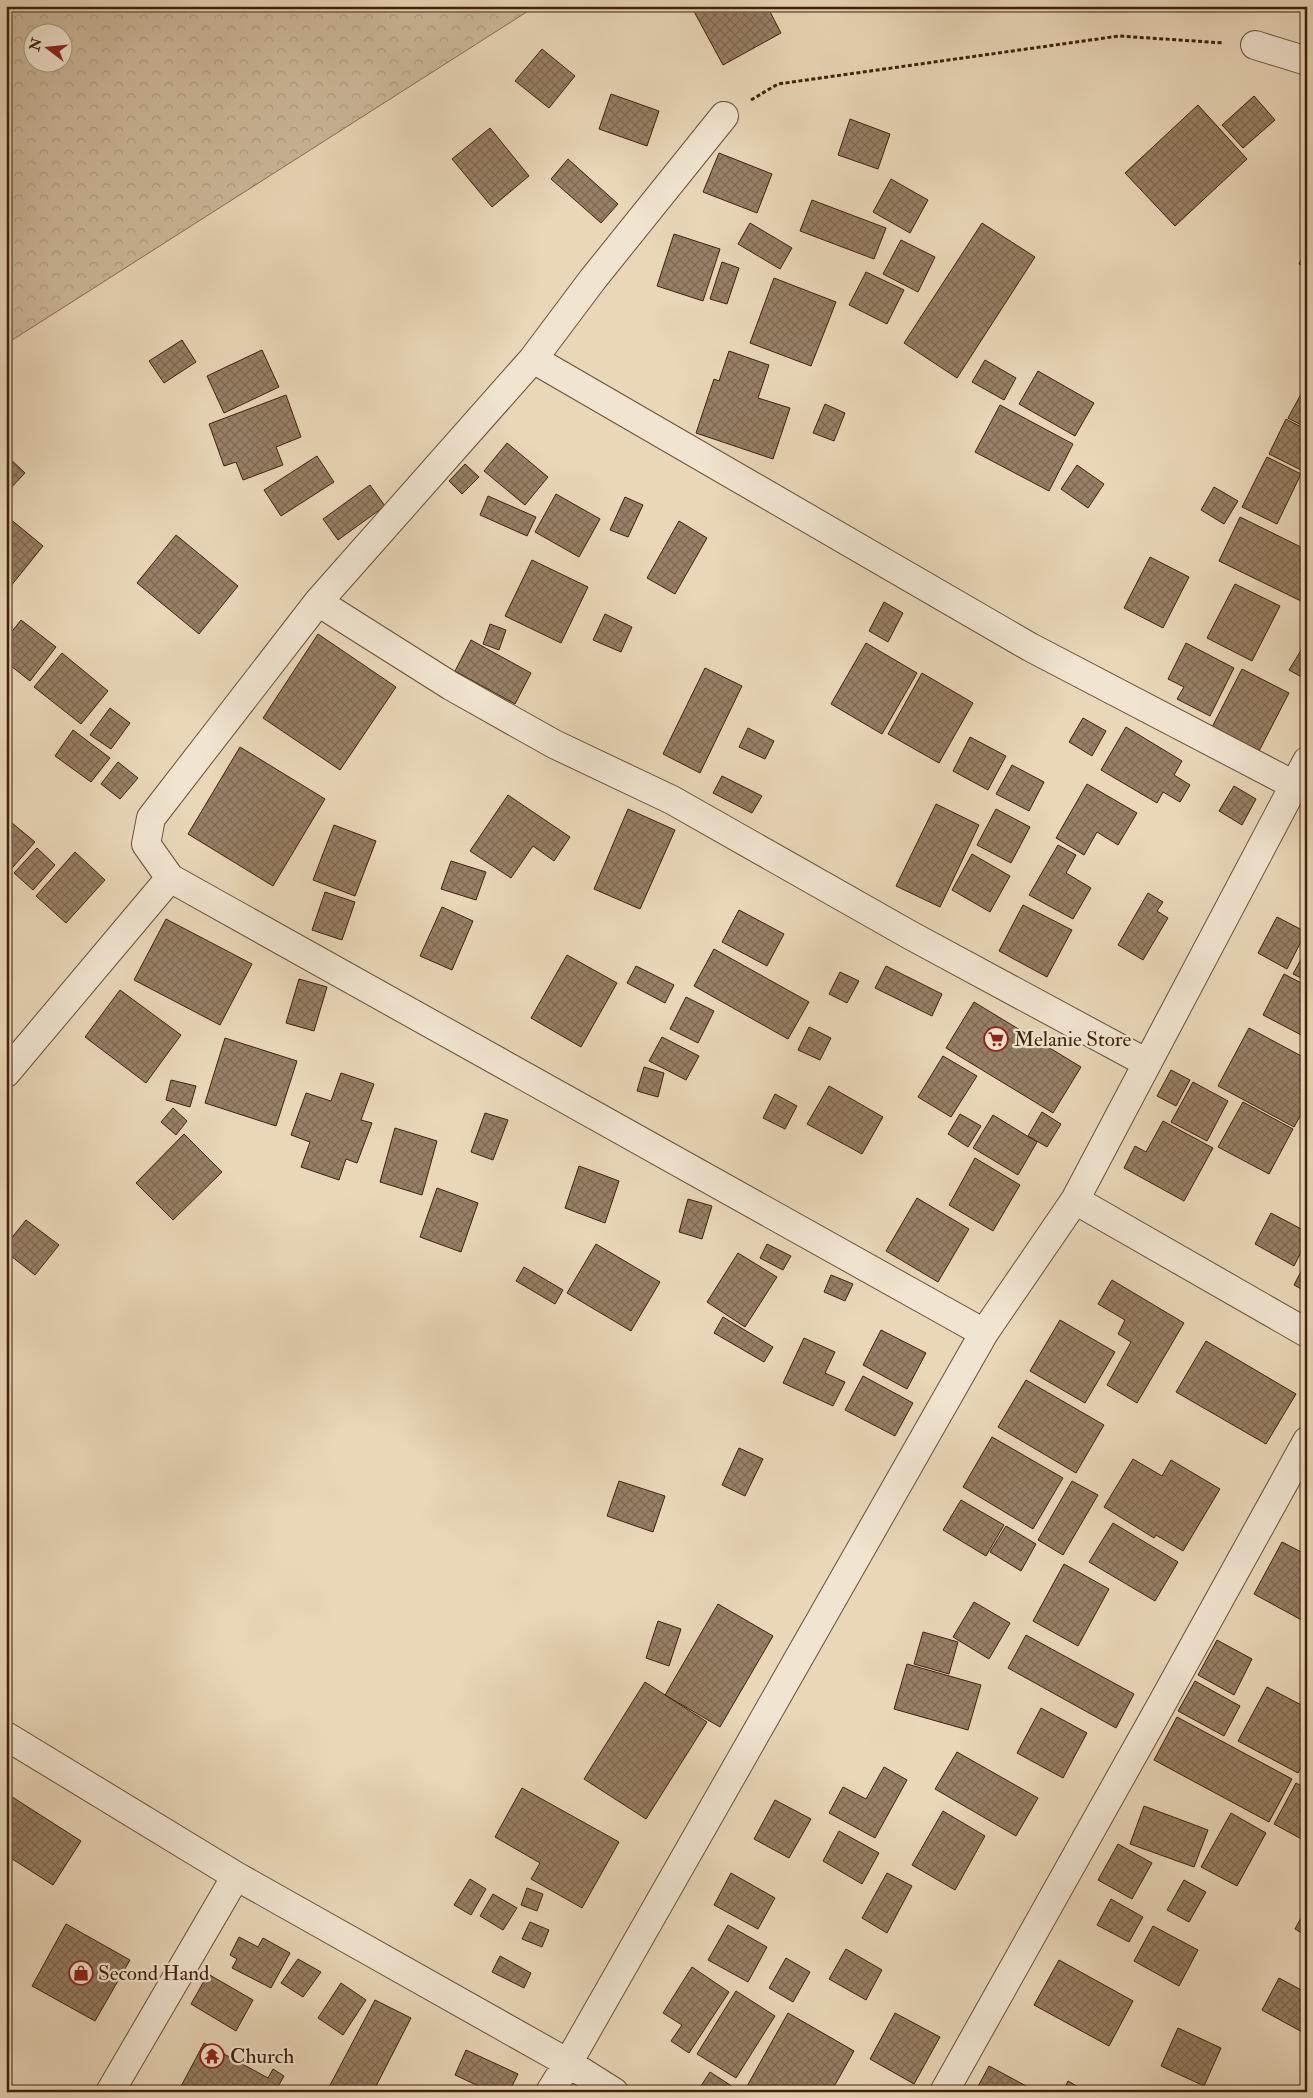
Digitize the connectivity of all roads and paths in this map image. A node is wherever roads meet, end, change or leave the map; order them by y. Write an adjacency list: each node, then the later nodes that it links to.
1 (1255, 45): 2 (street); 3 (path)
2 (1307, 61)
3 (724, 116): 4 (street)
4 (533, 359): 5 (street); 6 (street)
5 (318, 602): 7 (street); 8 (street)
6 (1301, 773): 8 (street)
7 (170, 878): 9 (street); 11 (street)
8 (1147, 1063): 10 (street)
9 (6, 1073)
10 (1075, 1200): 11 (street); 12 (street)
11 (984, 1333): 16 (street)
12 (1307, 1333)
13 (1307, 1441): 20 (street)
14 (6, 1736): 15 (street)
15 (236, 1876): 16 (street); 17 (street)
16 (568, 2063): 18 (street); 19 (street)
17 (110, 2092)
18 (550, 2092)
19 (614, 2092)
20 (944, 2092)

